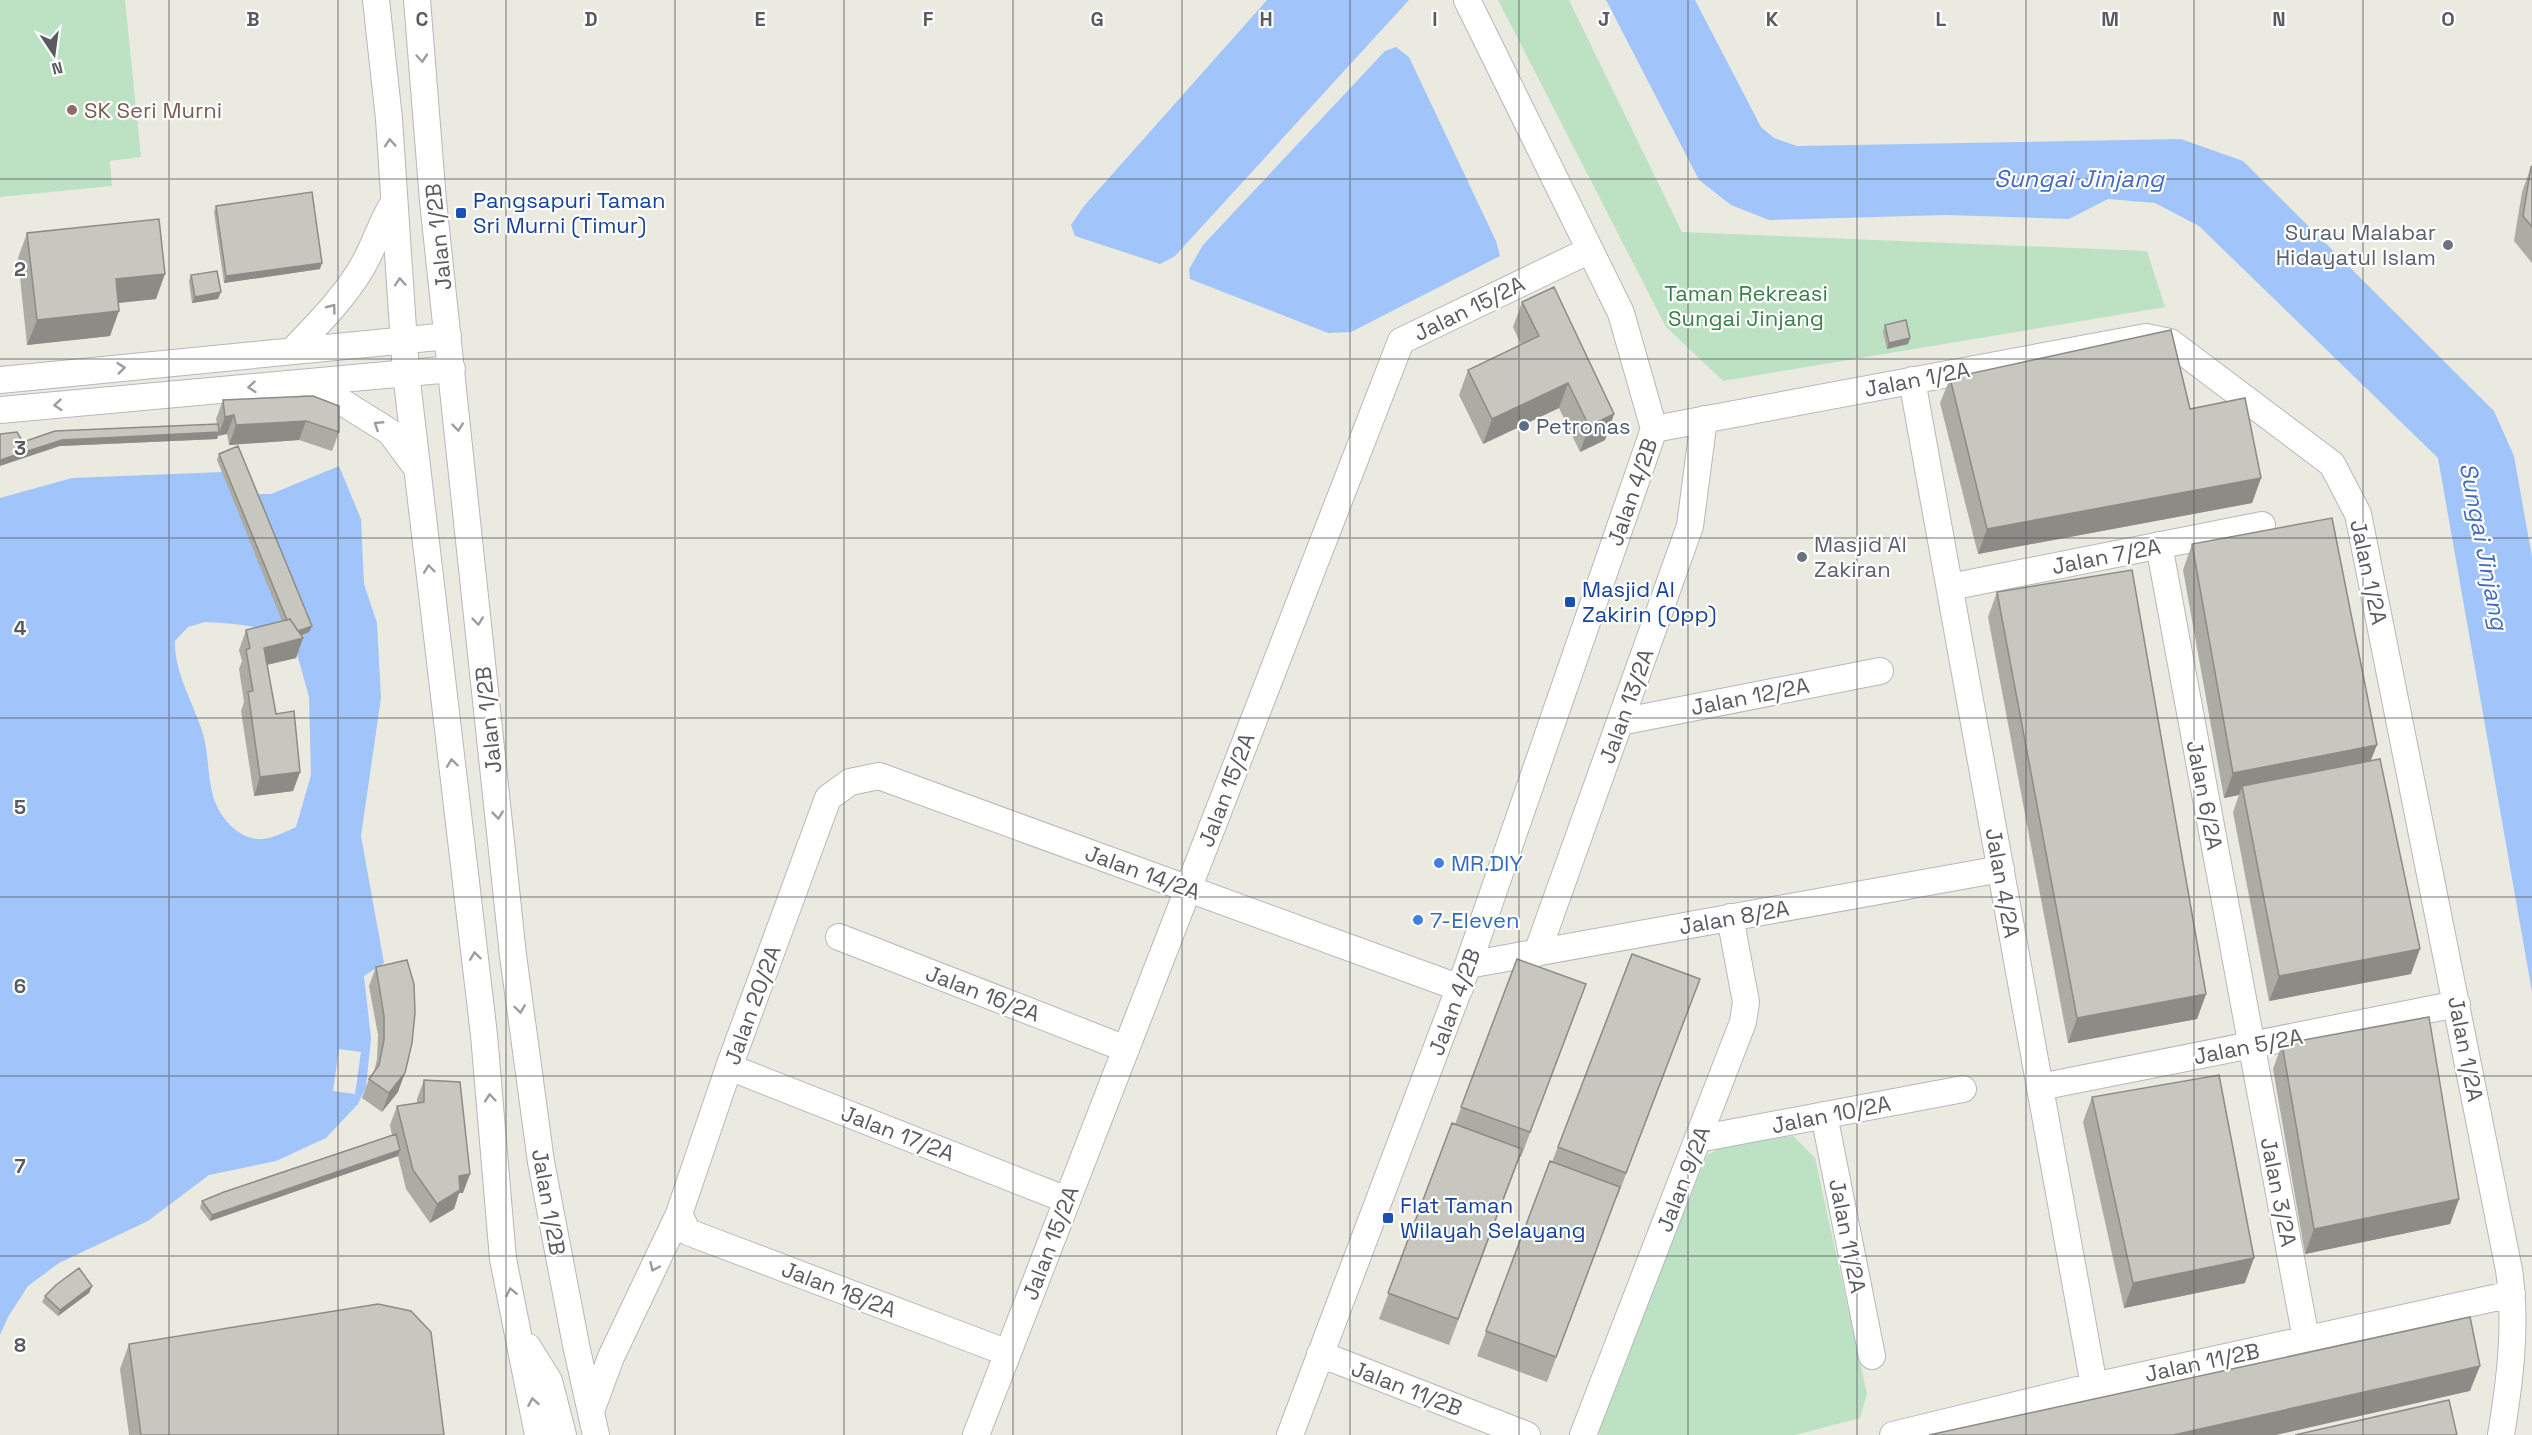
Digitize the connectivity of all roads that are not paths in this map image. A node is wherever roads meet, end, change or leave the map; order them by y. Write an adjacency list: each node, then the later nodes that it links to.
1 (376, 0): 4 (street, Jalan 1/2B, one-way to 1)
2 (417, 0): 6 (street, Jalan 1/2B, one-way to 6)
3 (1467, 0): 5 (street)
4 (394, 201): 7 (street, Jalan 1/2B, one-way to 4); 8 (street, one-way to 4)
5 (1590, 250): 16 (street); 25 (street, Jalan 15/2A)
6 (448, 336): 7 (street); 9 (street, Jalan 1/2B)
7 (404, 340): 8 (street); 10 (street, Jalan 1/2B)
8 (292, 351): 11 (street, one-way to 8)
9 (452, 369): 10 (street); 47 (street, Jalan 1/2B, one-way to 47)
10 (406, 373): 13 (street); 17 (street, Jalan 1/2B)
11 (0, 380)
12 (1912, 380): 15 (street, Jalan 1/2A); 20 (street, Jalan 4/2A); 30 (street, Jalan 1/2A)
13 (310, 382): 14 (street, one-way to 14); 17 (street, one-way to 13)
14 (0, 410)
15 (1704, 419): 16 (street, Jalan 1/2A); 22 (street, Jalan 13/2A)
16 (1654, 429): 29 (street, Jalan 4/2B)
17 (417, 468): 41 (street, Jalan 1/2B, one-way to 17)
18 (2262, 525): 19 (street, Jalan 7/2A)
19 (2159, 545): 20 (street, Jalan 7/2A); 31 (street, Jalan 6/2A)
20 (1950, 587): 24 (street, Jalan 4/2A)
21 (1880, 671): 22 (street, Jalan 12/2A)
22 (1620, 722): 28 (street, Jalan 13/2A)
23 (828, 798): 25 (street, Jalan 14/2A); 33 (street, Jalan 20/2A)
24 (2001, 869): 26 (street, Jalan 8/2A); 34 (street, Jalan 4/2A)
25 (1188, 889): 29 (street, Jalan 14/2A); 32 (street, Jalan 15/2A)
26 (1730, 917): 28 (street, Jalan 8/2A); 37 (street, Jalan 9/2A)
27 (839, 937): 32 (street, Jalan 16/2A)
28 (1537, 953): 29 (street, Jalan 8/2A)
29 (1464, 976): 44 (street, Jalan 4/2B)
30 (2457, 1004): 31 (street, Jalan 5/2A); 40 (street, Jalan 1/2A)
31 (2252, 1045): 34 (street, Jalan 5/2A); 42 (street, Jalan 3/2A)
32 (1126, 1049): 38 (street, Jalan 15/2A)
33 (729, 1067): 38 (street, Jalan 17/2A); 39 (street, Jalan 20/2A)
34 (2040, 1088): 46 (street, Jalan 4/2A)
35 (1963, 1089): 36 (street, Jalan 10/2A)
36 (1824, 1115): 37 (street, Jalan 10/2A); 45 (street, Jalan 11/2A)
37 (1698, 1139): 53 (street, Jalan 9/2A)
38 (1067, 1200): 43 (street, Jalan 15/2A)
39 (679, 1214): 43 (street, Jalan 18/2A); 47 (street, Jalan 20/2A, one-way to 47)
40 (2512, 1294): 42 (street, Jalan 11/2B); 55 (street, Jalan 1/2A)
41 (519, 1333): 48 (street, Jalan 1/2B, one-way to 41); 49 (street)
42 (2306, 1339): 46 (street, Jalan 11/2B)
43 (1008, 1353): 50 (street, Jalan 15/2A)
44 (1320, 1354): 51 (street, Jalan 4/2B); 52 (street, Jalan 11/2B)
45 (1872, 1356)
46 (2094, 1386): 54 (street, Jalan 11/2B)
47 (593, 1423)
48 (538, 1435)
49 (563, 1435)
50 (976, 1435)
51 (1290, 1435)
52 (1527, 1435)
53 (1583, 1435)
54 (1893, 1435)
55 (2501, 1435)

